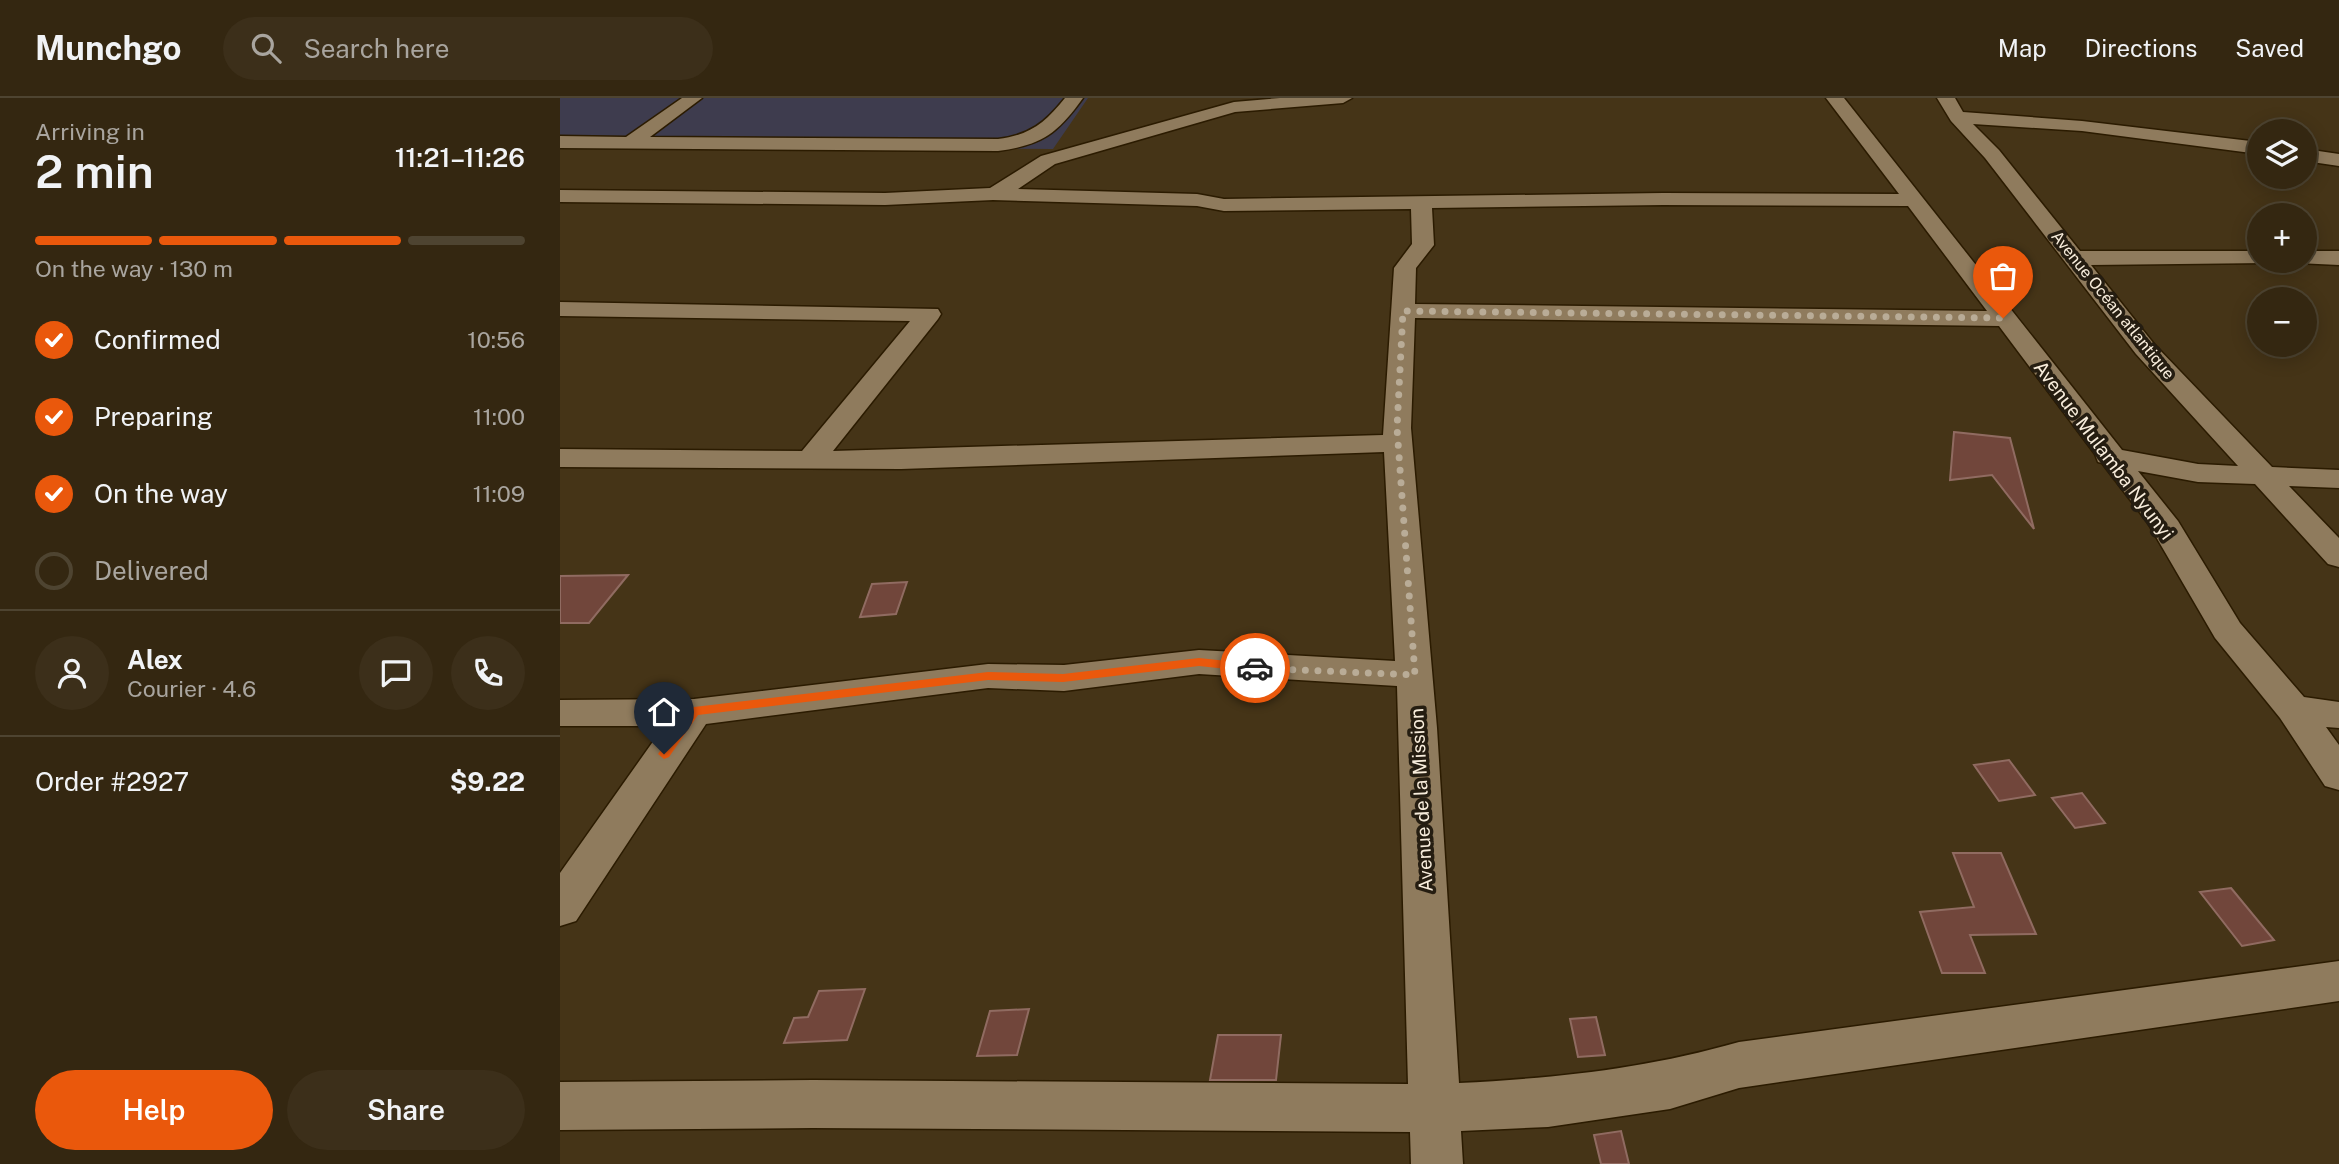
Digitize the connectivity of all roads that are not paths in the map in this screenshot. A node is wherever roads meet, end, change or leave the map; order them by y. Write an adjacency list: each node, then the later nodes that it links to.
1 (693, 98): 7 (street)
2 (1074, 98): 7 (street)
3 (1343, 98): 11 (street)
4 (1835, 98): 13 (street, Avenue Mulamba Nyunyi)
5 (1952, 108): 8 (street); 15 (street, Avenue Océan atlantique)
6 (560, 142): 7 (street)
7 (629, 143)
8 (2247, 147)
9 (2317, 157): 10 (street)
10 (2339, 160)
11 (993, 194): 12 (street); 14 (street)
12 (560, 196)
13 (1916, 200): 14 (street); 21 (street, Avenue Mulamba Nyunyi)
14 (1422, 204): 20 (street, Avenue de la Mission)
15 (2074, 258): 16 (street); 27 (street, Avenue Océan atlantique)
16 (2247, 258)
17 (2317, 258): 18 (street)
18 (2339, 258)
19 (560, 309): 25 (street)
20 (1403, 311): 21 (street); 22 (street, Avenue de la Mission)
21 (2003, 318): 23 (street, Avenue Mulamba Nyunyi)
22 (1399, 443): 25 (street); 31 (street, Avenue de la Mission)
23 (2108, 456): 26 (street); 29 (street, Avenue Mulamba Nyunyi)
24 (560, 458): 25 (street)
25 (810, 460)
26 (2198, 473): 27 (street); 29 (street)
27 (2261, 475): 28 (street); 30 (street, Avenue Océan atlantique)
28 (2339, 479)
29 (2162, 521): 32 (street, Avenue Mulamba Nyunyi)
30 (2339, 557)
31 (1415, 675): 33 (street); 40 (street, Avenue de la Mission)
32 (2293, 709): 35 (street); 36 (street, Avenue Mulamba Nyunyi)
33 (694, 712): 34 (street); 37 (street)
34 (560, 713)
35 (2339, 715)
36 (2339, 775)
37 (560, 908)
38 (2339, 981): 40 (street)
39 (560, 1106): 40 (street)
40 (1435, 1108): 41 (street, Avenue de la Mission)
41 (1437, 1164)

